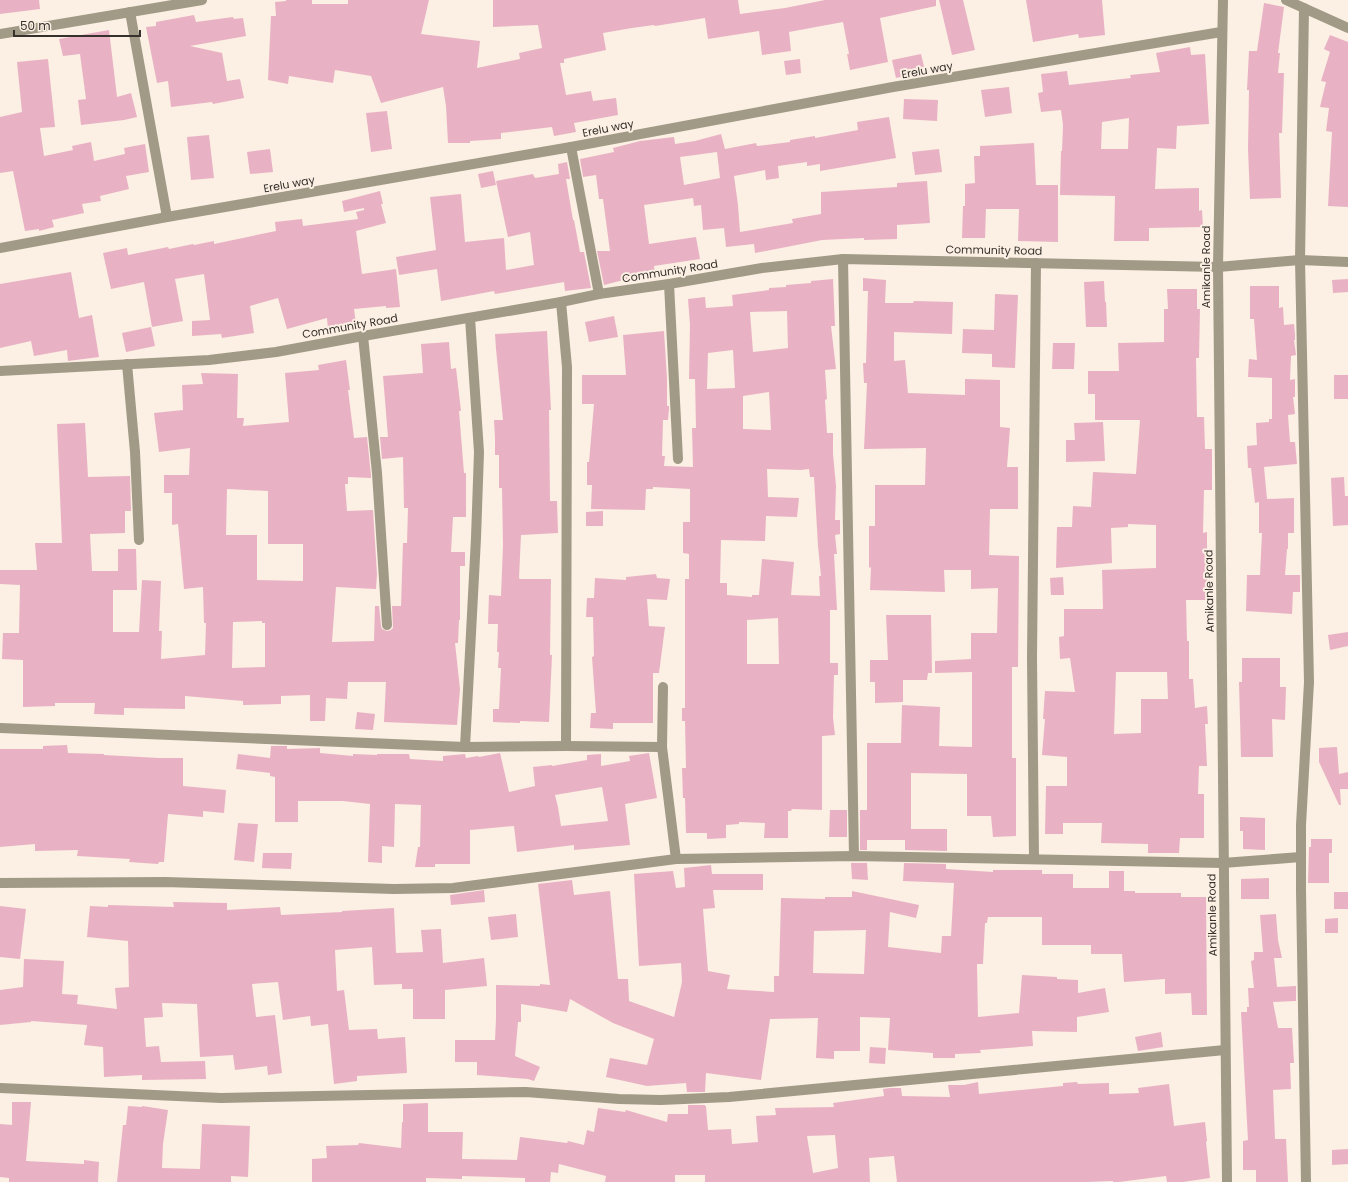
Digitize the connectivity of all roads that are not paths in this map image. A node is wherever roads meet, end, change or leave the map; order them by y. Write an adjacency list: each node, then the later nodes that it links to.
1 (202, 0): 5 (street)
2 (1223, 0): 7 (street, Amikanle Road)
3 (1286, 0): 4 (street)
4 (1304, 8): 6 (street); 13 (street)
5 (130, 12): 8 (street); 10 (street)
6 (1348, 28)
7 (1221, 32): 9 (street, Erelu way); 16 (street, Amikanle Road)
8 (0, 34)
9 (571, 147): 10 (street, Erelu way); 18 (street)
10 (167, 217): 11 (street, Erelu way)
11 (0, 248)
12 (844, 259): 15 (street, Community Road); 17 (street, Community Road); 32 (street)
13 (1300, 260): 14 (street, Community Road); 16 (street, Community Road); 33 (street)
14 (1348, 262)
15 (1036, 264): 16 (street, Community Road); 35 (street)
16 (1218, 267): 36 (street, Amikanle Road)
17 (669, 284): 18 (street, Community Road); 24 (street)
18 (599, 294): 19 (street, Community Road)
19 (561, 302): 20 (street, Community Road); 29 (street)
20 (470, 318): 21 (street, Community Road); 30 (street)
21 (363, 336): 22 (street, Community Road); 26 (street)
22 (128, 364): 23 (street, Community Road); 25 (street)
23 (0, 371)
24 (678, 459)
25 (139, 540)
26 (387, 625)
27 (663, 687): 31 (street)
28 (0, 728): 30 (street)
29 (566, 746): 30 (street); 31 (street)
30 (465, 747)
31 (662, 747): 34 (street)
32 (854, 856): 34 (street); 35 (street)
33 (1301, 857): 36 (street); 41 (street)
34 (676, 859): 37 (street)
35 (1034, 859): 36 (street)
36 (1223, 863): 38 (street, Amikanle Road)
37 (0, 883)
38 (1225, 1050): 39 (street); 40 (street, Amikanle Road)
39 (0, 1088)
40 (1227, 1182)
41 (1306, 1182)

